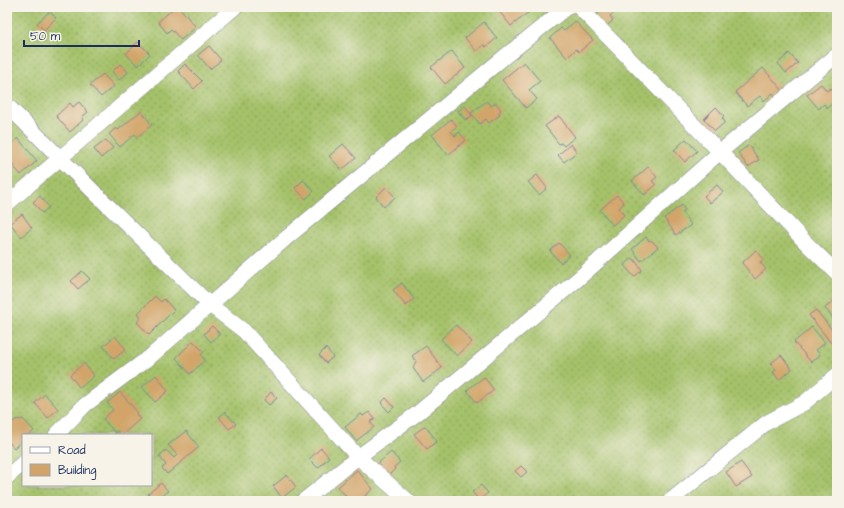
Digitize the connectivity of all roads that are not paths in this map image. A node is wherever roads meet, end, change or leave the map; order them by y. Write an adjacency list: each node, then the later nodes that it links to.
1 (235, 7): 7 (street)
2 (567, 7): 10 (street)
3 (579, 7): 6 (street)
4 (837, 55): 6 (street)
5 (7, 105): 7 (street)
6 (720, 152): 9 (street); 13 (street)
7 (60, 158): 8 (street); 10 (street)
8 (7, 204)
9 (837, 273)
10 (210, 305): 12 (street); 13 (street)
11 (837, 375): 18 (street)
12 (57, 434)
13 (358, 457): 16 (street); 17 (street)
14 (22, 464): 15 (street)
15 (7, 477)
16 (303, 501)
17 (408, 501)
18 (670, 501)

